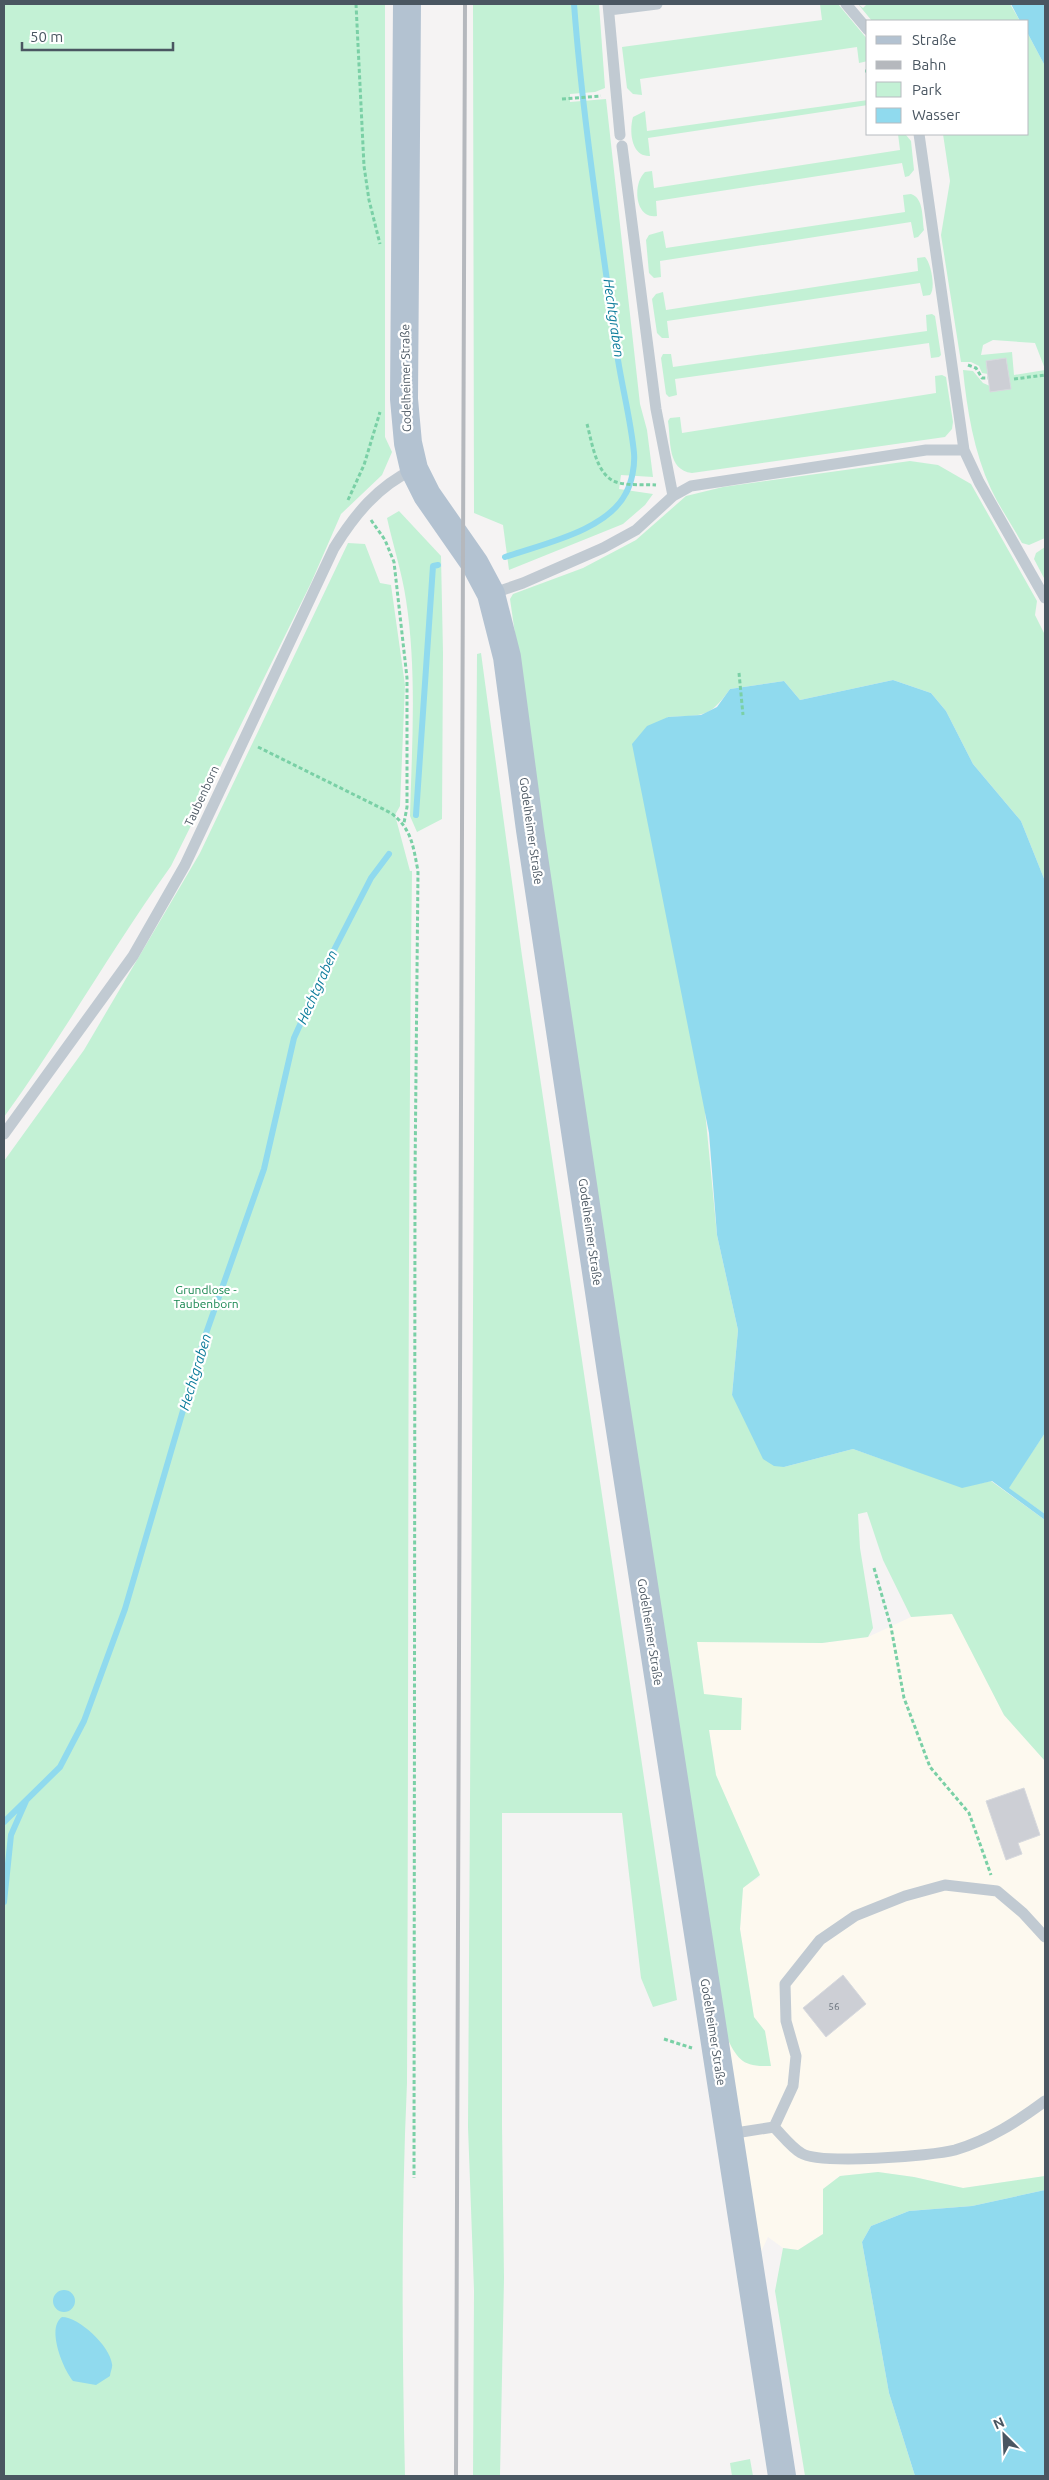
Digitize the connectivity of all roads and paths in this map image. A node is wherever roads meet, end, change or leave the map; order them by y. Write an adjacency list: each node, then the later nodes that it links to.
1 (356, 4): 10 (path)
2 (407, 4): 18 (main road, Godelheimer Straße)
3 (657, 4): 5 (lane)
4 (846, 4): 6 (lane)
5 (608, 7): 20 (lane)
6 (866, 28)
7 (598, 96): 8 (path)
8 (562, 99)
9 (919, 135): 11 (lane)
10 (380, 249)
11 (952, 364): 13 (path); 17 (lane)
12 (1045, 375): 14 (path)
13 (988, 378)
14 (1014, 379)
15 (381, 405): 21 (path)
16 (587, 424): 19 (path)
17 (964, 450): 20 (lane); 24 (lane)
18 (414, 469): 21 (lane, Taubenborn); 23 (main road, Godelheimer Straße)
19 (636, 485)
20 (673, 496): 23 (lane)
21 (349, 524): 27 (lane, Taubenborn)
22 (380, 534): 28 (path)
23 (491, 594): 35 (main road, Godelheimer Straße)
24 (1045, 598)
25 (739, 673): 26 (path)
26 (743, 715)
27 (244, 740): 28 (path); 29 (lane, Taubenborn)
28 (404, 823): 36 (path)
29 (4, 1134)
30 (874, 1568): 31 (path)
31 (997, 1892): 32 (lane); 34 (lane)
32 (1045, 1937)
33 (1045, 2101): 34 (lane)
34 (774, 2127): 35 (lane)
35 (729, 2134): 37 (main road, Godelheimer Straße)
36 (414, 2178)
37 (782, 2476)

